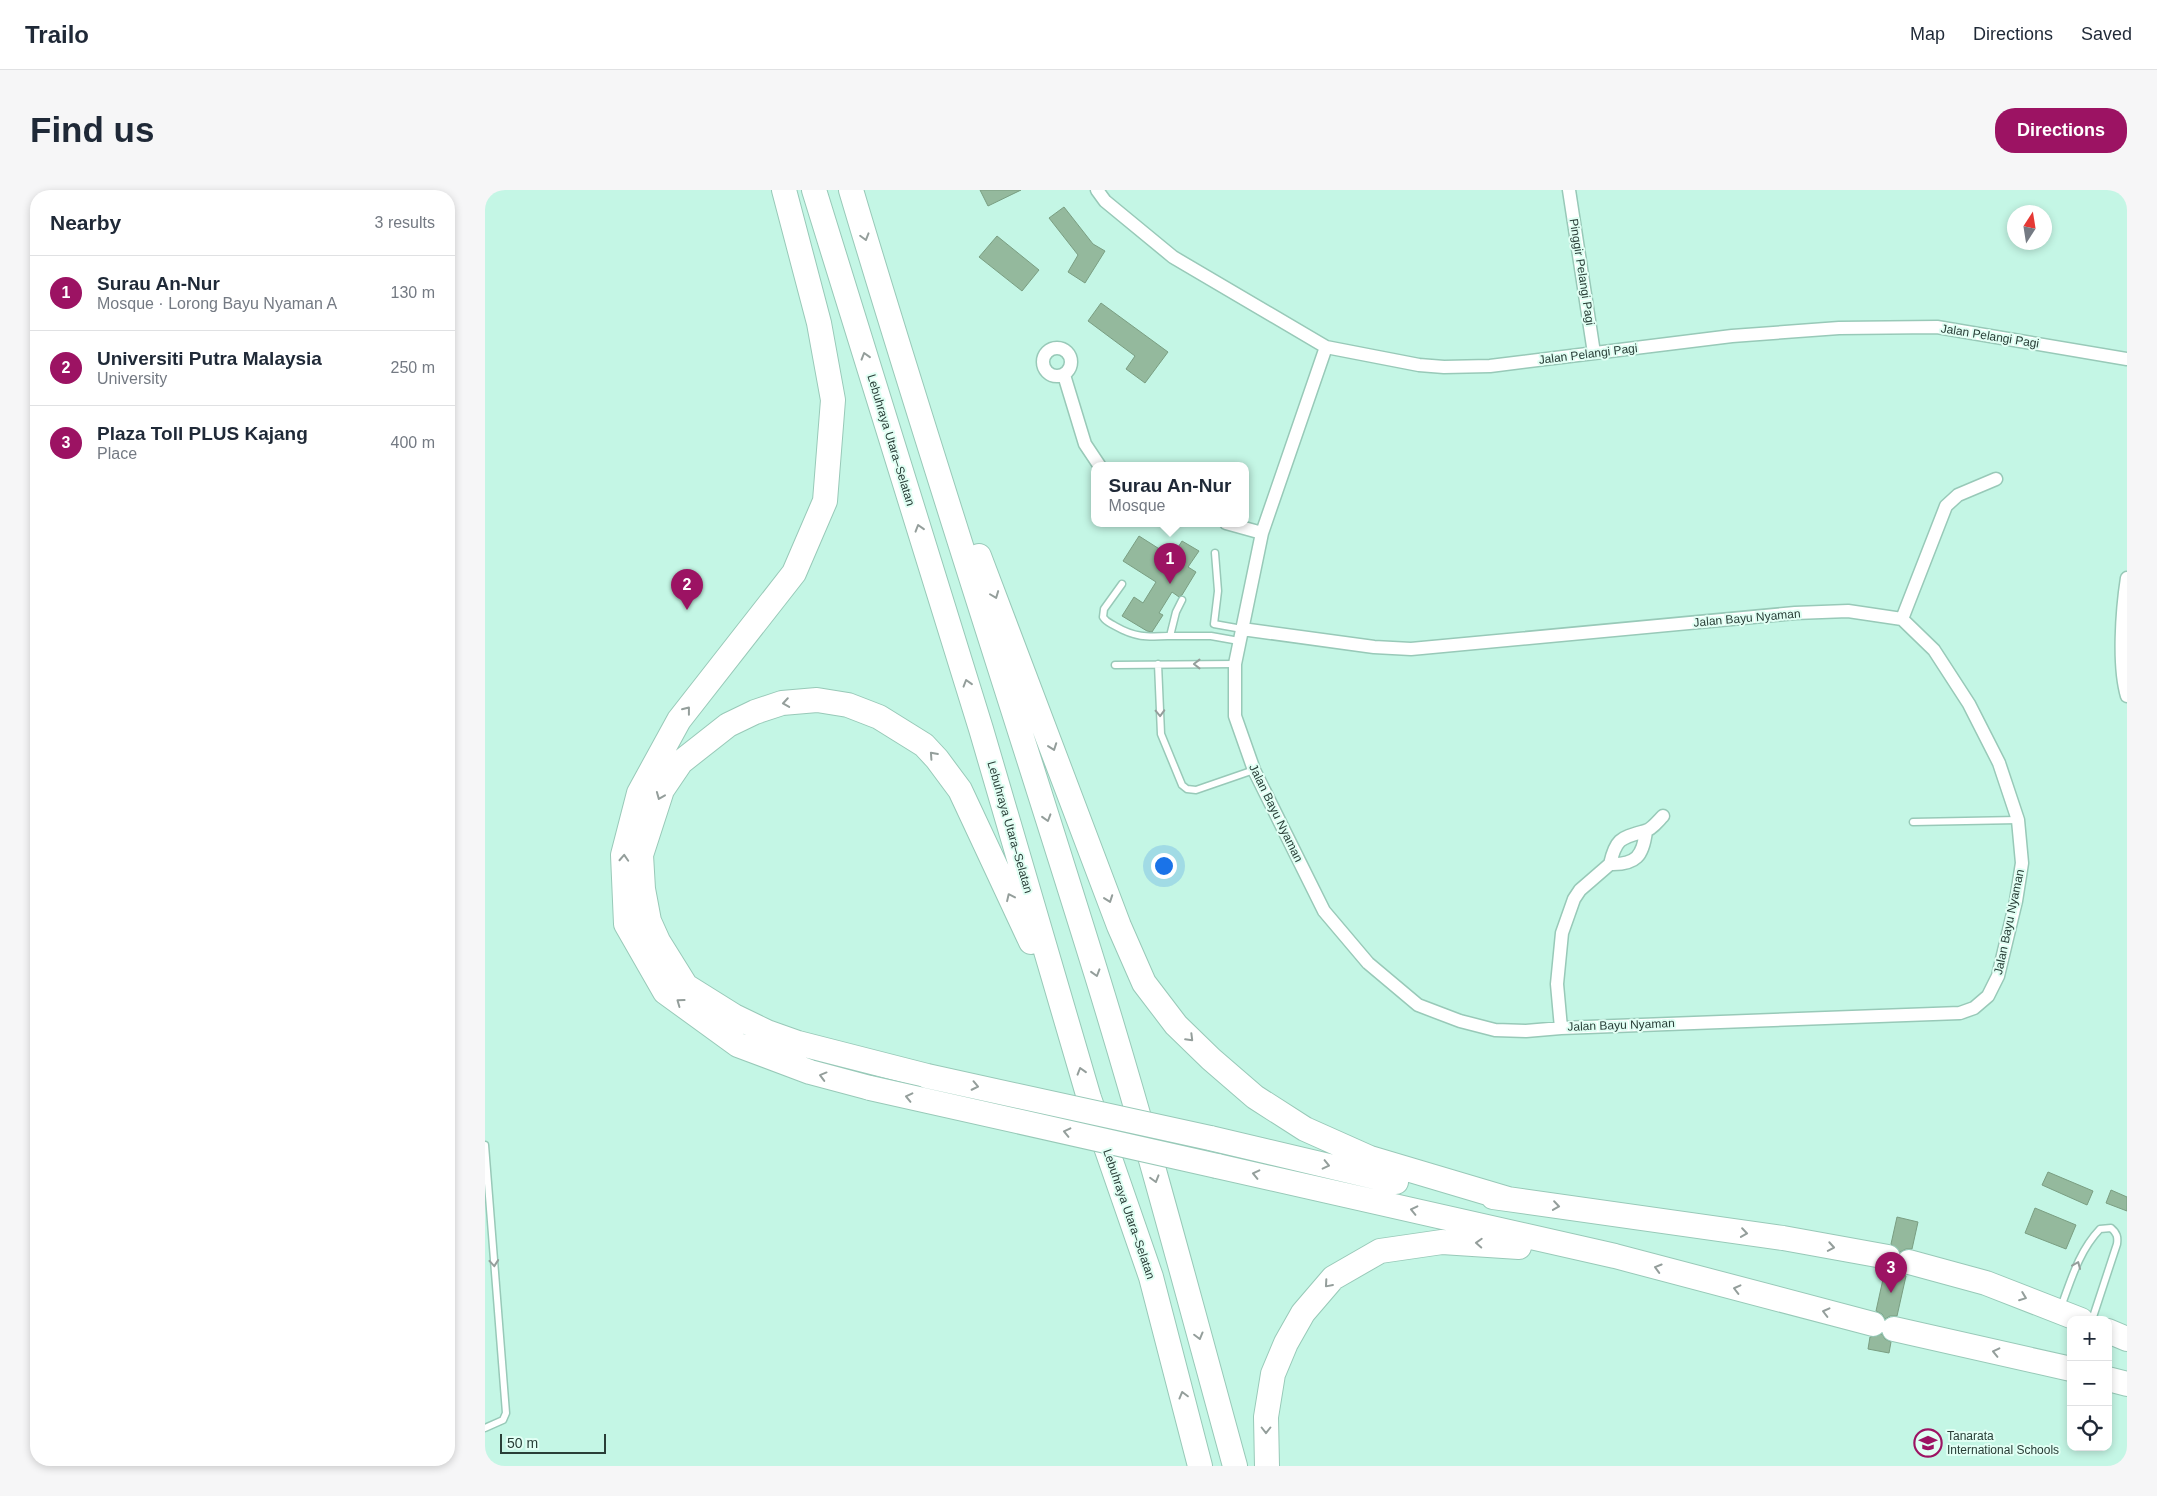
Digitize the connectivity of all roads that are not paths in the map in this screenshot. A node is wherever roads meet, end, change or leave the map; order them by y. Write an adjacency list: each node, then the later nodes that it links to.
1 (784, 190): 38 (highway, one-way to 1, bridge)
2 (814, 190): 34 (highway, Lebuhraya Utara–Selatan, one-way to 2)
3 (851, 190): 9 (highway, one-way to 9)
4 (1097, 190): 6 (street, Jalan Pelangi Pagi)
5 (1569, 190): 7 (street, Pinggir Pelangi Pagi)
6 (1326, 348): 7 (street, Jalan Pelangi Pagi); 14 (street, Jalan Bayu Nyaman)
7 (1594, 354): 8 (street, Jalan Pelangi Pagi)
8 (2127, 359)
9 (905, 371): 37 (highway, one-way to 37); 49 (highway, one-way to 49)
10 (1064, 375): 11 (street)
11 (1097, 462)
12 (1996, 479): 19 (street)
13 (1240, 527): 14 (street)
14 (1262, 533): 21 (street, Jalan Bayu Nyaman)
15 (1215, 553): 20 (lane)
16 (2127, 578): 27 (street)
17 (1122, 584): 22 (lane)
18 (1183, 600): 22 (lane)
19 (1902, 619): 21 (street, Jalan Bayu Nyaman); 30 (street, Jalan Bayu Nyaman)
20 (1214, 624): 21 (lane); 23 (lane)
21 (1241, 635): 23 (lane); 25 (street, Jalan Bayu Nyaman)
22 (1169, 636): 23 (lane)
23 (1211, 636)
24 (1159, 664): 25 (lane, one-way to 24); 26 (lane); 28 (lane, one-way to 28)
25 (1235, 664): 28 (street, Jalan Bayu Nyaman)
26 (1115, 665)
27 (2127, 696)
28 (1254, 770): 35 (street, Jalan Bayu Nyaman)
29 (1663, 816): 32 (street)
30 (2019, 820): 31 (lane); 35 (street, Jalan Bayu Nyaman)
31 (1913, 822)
32 (1646, 831): 33 (street); 33 (street)
33 (1610, 864): 35 (street)
34 (1056, 988): 37 (highway, one-way to 37, bridge); 48 (highway, Lebuhraya Utara–Selatan, one-way to 34)
35 (1561, 1028)
36 (485, 1145): 47 (lane, one-way to 47)
37 (1508, 1199): 39 (highway, one-way to 39)
38 (1615, 1256): 44 (highway, one-way to 38); 50 (highway, one-way to 50)
39 (2059, 1311): 40 (highway); 41 (lane, one-way to 41)
40 (2071, 1316)
41 (2093, 1316)
42 (2112, 1333): 43 (highway)
43 (2127, 1339)
44 (2067, 1368)
45 (2112, 1380): 46 (highway)
46 (2127, 1384)
47 (485, 1428)
48 (1200, 1466)
49 (1235, 1466)
50 (1267, 1466)

